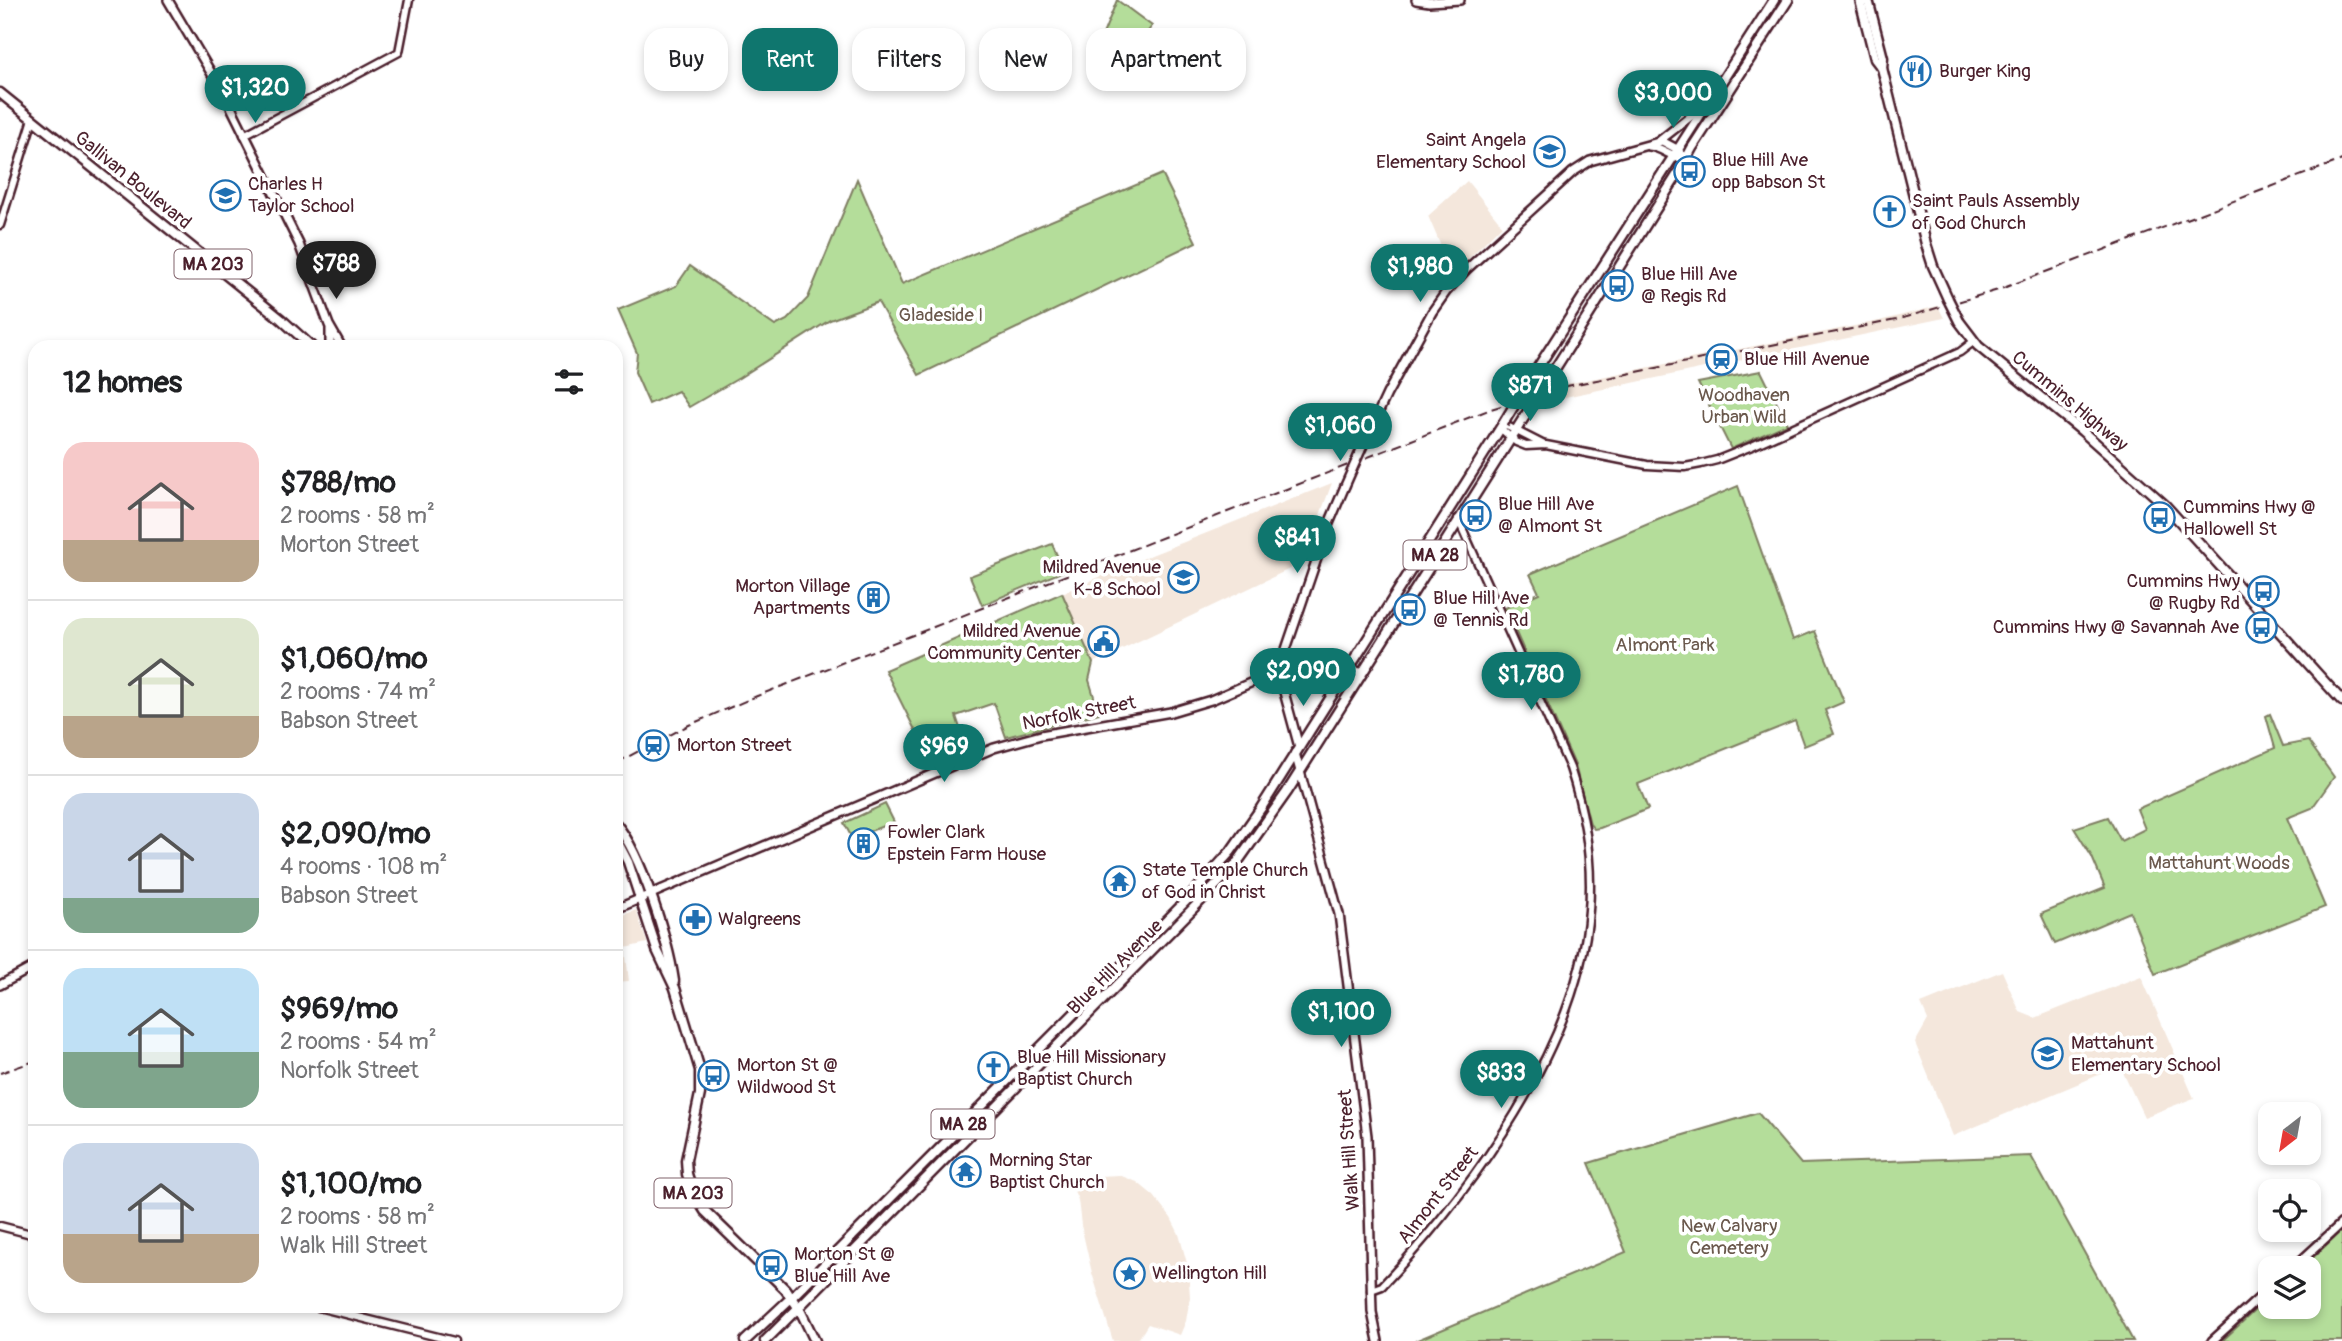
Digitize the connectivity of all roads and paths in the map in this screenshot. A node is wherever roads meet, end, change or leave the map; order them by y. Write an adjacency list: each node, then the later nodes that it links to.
1 (167, 0): 15 (main road)
2 (409, 0): 15 (street)
3 (1416, 0): 4 (main road)
4 (1460, 0)
5 (1774, 0): 10 (main road, Blue Hill Avenue / MA 28)
6 (1788, 0): 14 (main road, Blue Hill Avenue / MA 28)
7 (1860, 0): 9 (main road, Cummins Highway)
8 (1868, 0): 9 (main road, Cummins Highway)
9 (1882, 68): 25 (main road, Cummins Highway, bridge)
10 (1718, 86): 13 (main road, Blue Hill Avenue / MA 28); 16 (main road, Blue Hill Avenue)
11 (0, 93): 12 (main road, Gallivan Boulevard / MA 203)
12 (33, 119): 20 (street); 22 (main road, Gallivan Boulevard / MA 203)
13 (1696, 121): 14 (main road); 18 (main road, Blue Hill Avenue / MA 28)
14 (1705, 127): 19 (main road, Blue Hill Avenue / MA 28)
15 (244, 135): 21 (main road)
16 (1658, 142): 17 (main road, Blue Hill Avenue); 18 (main road)
17 (1648, 146): 18 (main road); 30 (main road, Blue Hill Avenue, bridge)
18 (1675, 152): 19 (main road); 26 (main road, Blue Hill Avenue / MA 28, bridge)
19 (1686, 159): 27 (main road, Blue Hill Avenue / MA 28, bridge)
20 (0, 225)
21 (330, 324): 23 (main road); 24 (main road)
22 (304, 340)
23 (330, 340)
24 (338, 340)
25 (1973, 342): 27 (street); 32 (main road, Cummins Highway)
26 (1502, 426): 27 (street); 29 (main road, Blue Hill Avenue / MA 28)
27 (1513, 434): 28 (main road, Blue Hill Avenue / MA 28)
28 (1458, 519): 31 (main road, Blue Hill Avenue / MA 28); 47 (street, Almont Street)
29 (1350, 667): 30 (main road, Norfolk Street); 31 (main road); 33 (main road, Blue Hill Avenue / MA 28)
30 (1280, 672): 33 (main road, Walk Hill Street); 37 (main road, Norfolk Street)
31 (1361, 674): 34 (main road, Blue Hill Avenue / MA 28)
32 (2342, 701)
33 (1297, 750): 34 (main road, Walk Hill Street); 48 (main road, Blue Hill Avenue / MA 28)
34 (1300, 771): 47 (main road, Walk Hill Street); 50 (main road, Blue Hill Avenue / MA 28)
35 (623, 835): 37 (main road, MA 203)
36 (623, 852): 38 (main road, MA 203)
37 (650, 896): 38 (main road, Norfolk Street); 42 (main road, MA 203)
38 (640, 900): 39 (main road, Norfolk Street); 42 (main road, MA 203)
39 (623, 906)
40 (28, 970): 41 (main road)
41 (0, 985)
42 (674, 988): 48 (main road, MA 203)
43 (2342, 1223): 46 (main road)
44 (0, 1226): 45 (street)
45 (28, 1233)
46 (2306, 1256)
47 (1371, 1290): 56 (main road, Walk Hill Street)
48 (792, 1298): 50 (main road, MA 203); 53 (main road, Blue Hill Avenue / MA 28)
49 (2258, 1299): 57 (main road)
50 (798, 1308): 54 (main road, Blue Hill Avenue / MA 28); 55 (main road, MA 203)
51 (342, 1313): 52 (street)
52 (454, 1341)
53 (745, 1341)
54 (765, 1341)
55 (815, 1341)
56 (1378, 1341)
57 (2212, 1341)

